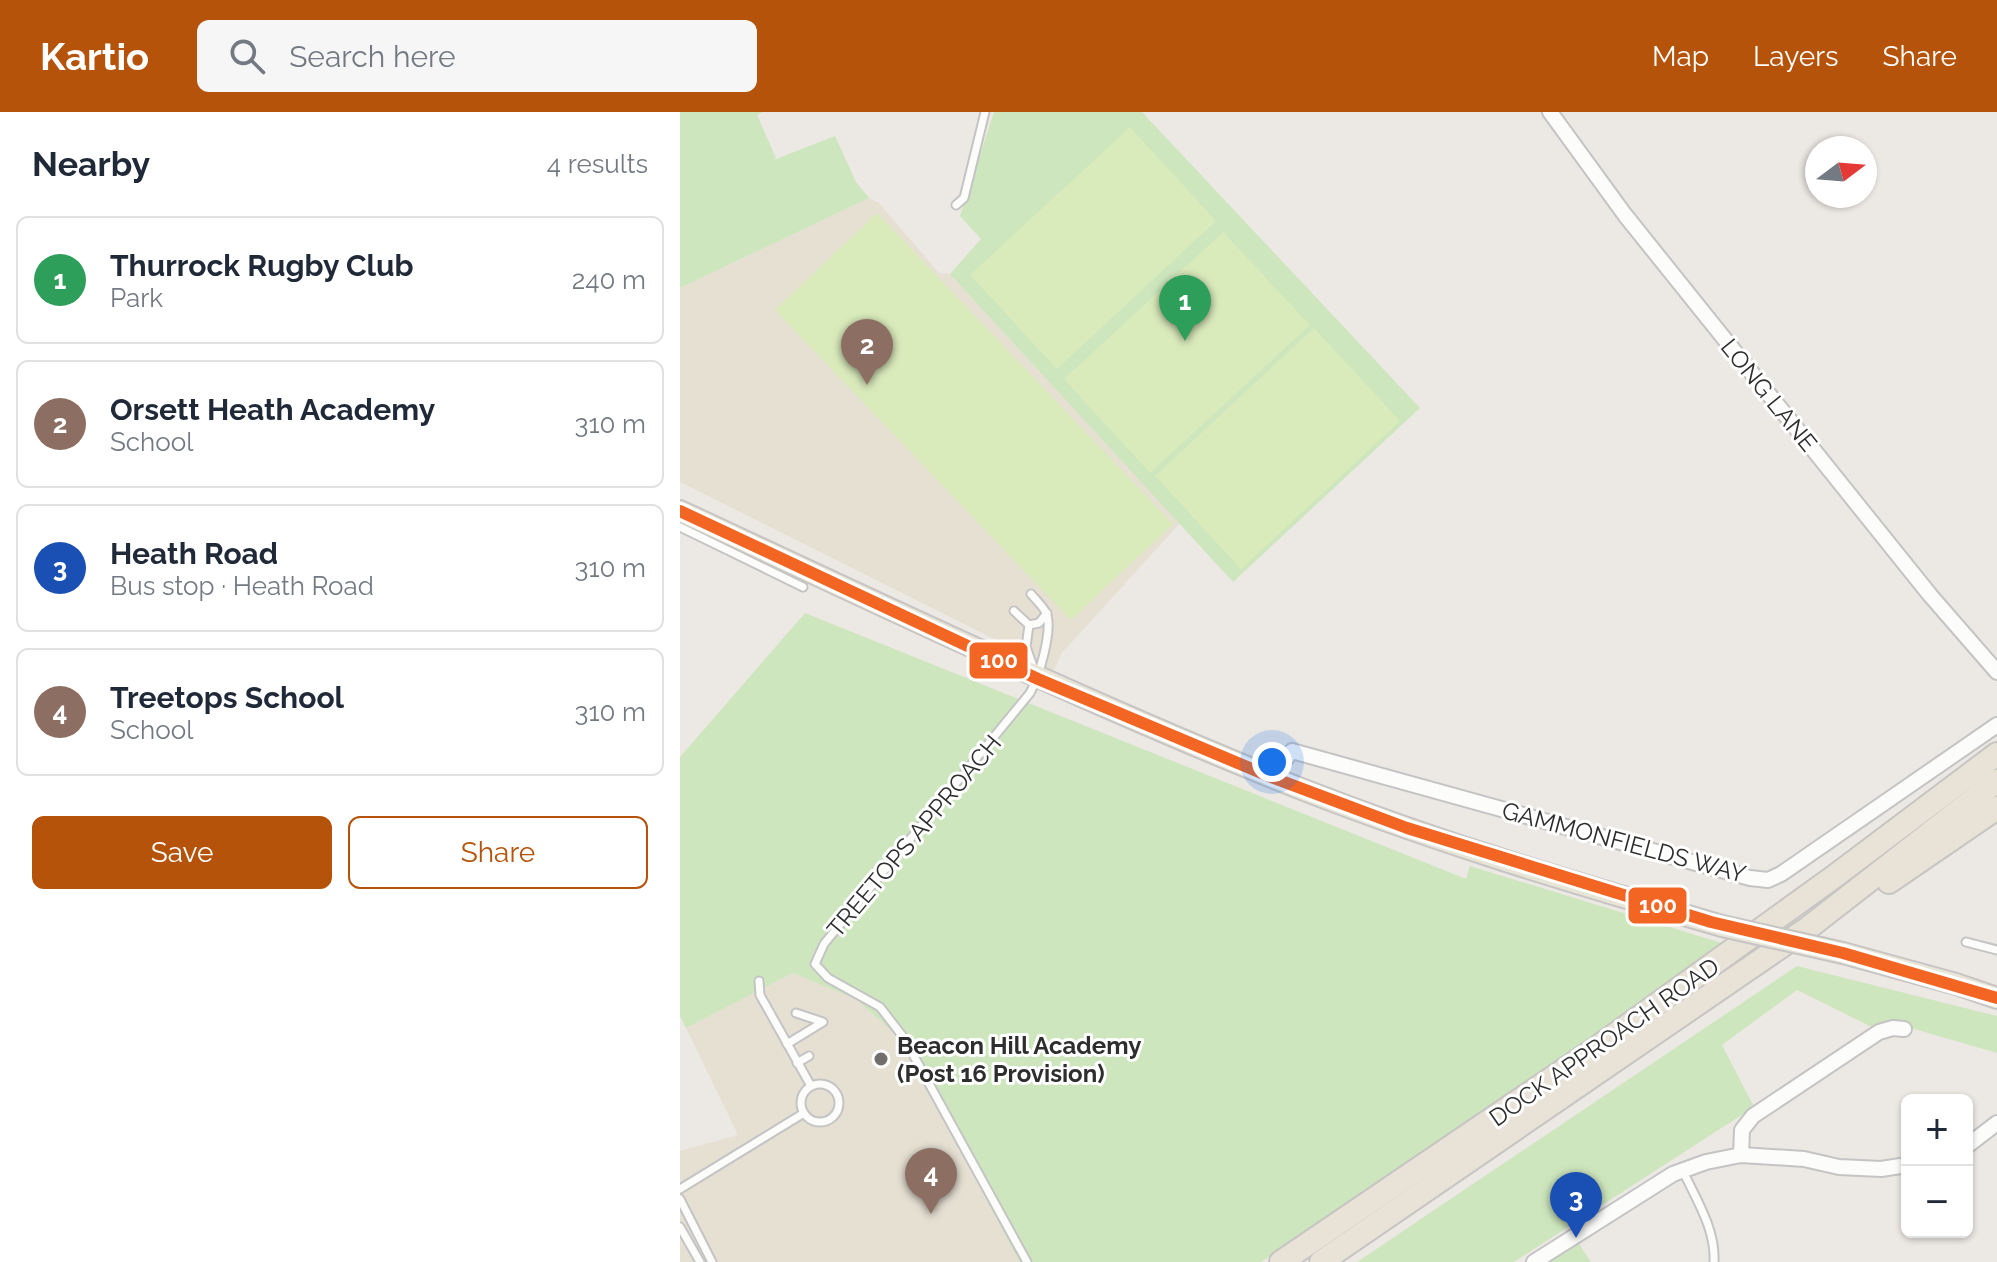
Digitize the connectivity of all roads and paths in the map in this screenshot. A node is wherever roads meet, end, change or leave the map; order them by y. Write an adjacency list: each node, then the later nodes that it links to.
1 (985, 112): 3 (lane)
2 (1550, 112): 11 (street, LONG LANE)
3 (956, 205)
4 (680, 511): 12 (main road)
5 (680, 527): 6 (lane)
6 (803, 587)
7 (1031, 594): 9 (lane)
8 (1014, 611): 10 (lane)
9 (1047, 613): 10 (lane); 12 (lane)
10 (1029, 625): 12 (lane)
11 (1997, 672)
12 (1038, 679): 15 (main road); 40 (lane, TREETOPS APPROACH)
13 (1997, 725): 15 (street, GAMMONFIELDS WAY)
14 (1997, 754): 41 (highway, DOCK APPROACH ROAD)
15 (1271, 777): 22 (main road, bridge)
16 (1997, 781): 18 (highway)
17 (1997, 808): 18 (highway)
18 (1808, 928): 42 (highway, DOCK APPROACH ROAD)
19 (1966, 942): 20 (lane)
20 (1997, 950)
21 (759, 981): 25 (lane)
22 (1997, 998)
23 (796, 1013): 25 (lane)
24 (1904, 1029): 32 (street)
25 (787, 1044): 27 (lane)
26 (809, 1056): 27 (lane)
27 (797, 1063): 28 (lane)
28 (811, 1086): 29 (lane); 29 (lane)
29 (804, 1113): 35 (lane)
30 (1997, 1123): 31 (street)
31 (1973, 1141)
32 (1741, 1155): 33 (street); 34 (street)
33 (1901, 1166)
34 (1683, 1171): 43 (street); 44 (lane)
35 (680, 1189)
36 (680, 1199): 39 (lane)
37 (680, 1227): 38 (lane)
38 (700, 1262)
39 (712, 1262)
40 (1027, 1262)
41 (1281, 1262)
42 (1321, 1262)
43 (1534, 1262)
44 (1714, 1262)

